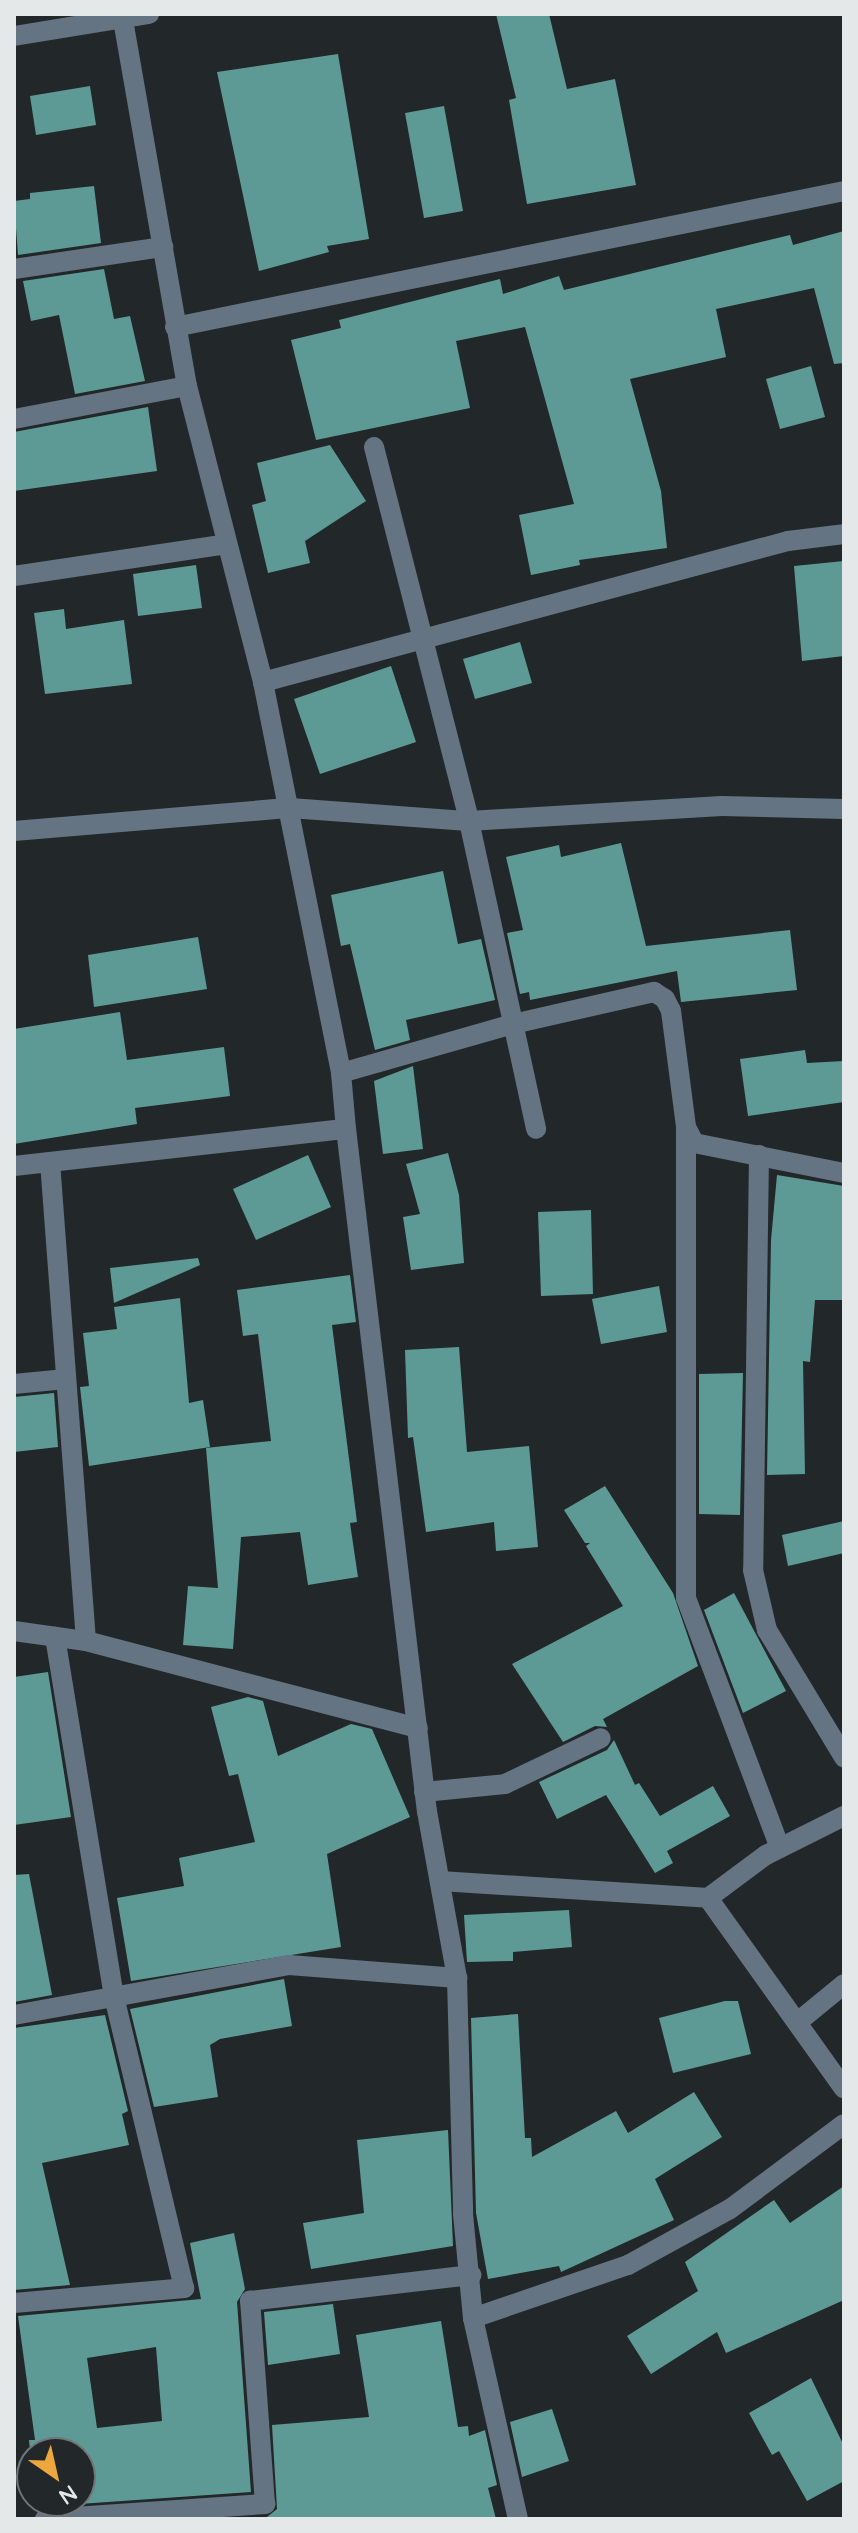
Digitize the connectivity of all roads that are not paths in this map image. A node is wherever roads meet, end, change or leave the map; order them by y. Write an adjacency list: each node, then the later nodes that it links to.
1 (149, 14): 2 (street)
2 (122, 16): 3 (street); 5 (street)
3 (14, 36)
4 (844, 191): 7 (street)
5 (163, 247): 6 (street); 7 (street)
6 (14, 269)
7 (175, 327): 8 (street)
8 (187, 386): 9 (street); 12 (street)
9 (14, 419)
10 (374, 447): 14 (street)
11 (844, 534): 14 (street)
12 (227, 544): 13 (street); 15 (street)
13 (14, 576)
14 (423, 639): 15 (street); 18 (street)
15 (263, 682): 16 (street)
16 (290, 808): 18 (street); 19 (street); 21 (street)
17 (844, 809): 18 (street)
18 (469, 821): 20 (street)
19 (14, 831)
20 (513, 1024): 21 (street); 22 (street); 24 (street)
21 (341, 1073): 23 (street)
22 (686, 1127): 25 (street); 39 (street)
23 (346, 1129): 26 (street); 34 (street)
24 (536, 1129)
25 (759, 1155): 28 (street); 36 (street)
26 (50, 1162): 27 (street); 29 (street)
27 (14, 1166)
28 (844, 1173)
29 (66, 1379): 30 (street); 33 (street)
30 (14, 1384)
31 (14, 1631): 32 (street)
32 (55, 1637): 33 (street); 44 (street)
33 (86, 1641): 34 (street)
34 (418, 1728): 37 (street)
35 (601, 1738): 37 (street)
36 (844, 1757)
37 (424, 1792): 40 (street)
38 (844, 1816): 39 (street)
39 (780, 1848): 41 (street)
40 (440, 1881): 41 (street); 42 (street)
41 (708, 1898): 46 (street)
42 (457, 1978): 44 (street); 49 (street)
43 (844, 1984): 46 (street)
44 (114, 1997): 45 (street); 50 (street)
45 (14, 2015)
46 (799, 2021): 47 (street)
47 (844, 2089)
48 (844, 2124): 51 (street)
49 (471, 2275): 51 (street); 52 (street)
50 (14, 2303)
51 (473, 2318): 54 (street)
52 (146, 2516): 53 (street)
53 (45, 2519)
54 (518, 2519)

